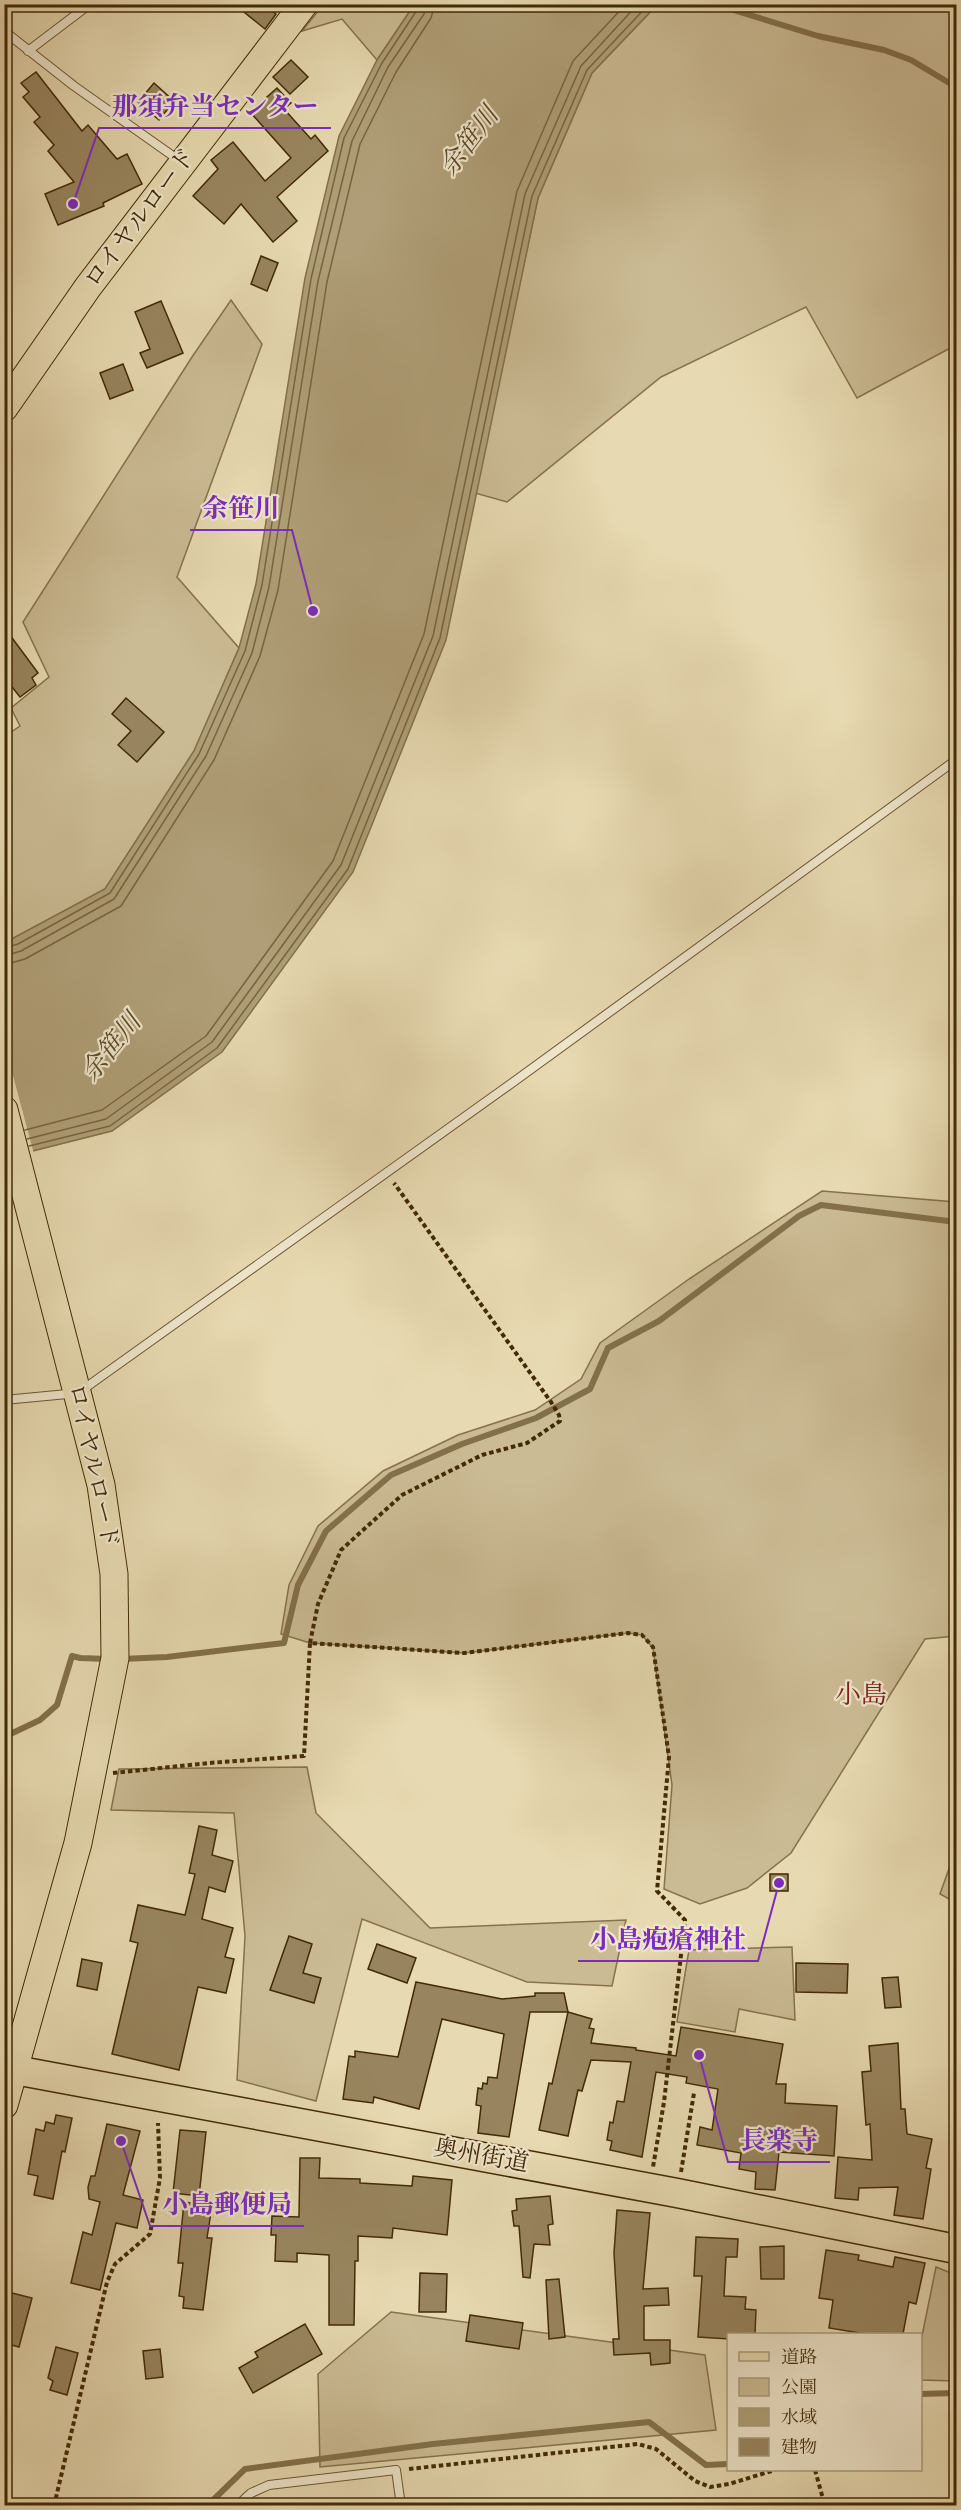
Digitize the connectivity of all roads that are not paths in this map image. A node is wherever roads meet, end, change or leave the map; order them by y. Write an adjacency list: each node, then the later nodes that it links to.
1 (90, 4): 4 (lane)
2 (304, 4): 5 (main road, ロイヤルロード)
3 (4, 31): 4 (lane)
4 (28, 51): 5 (lane)
5 (182, 163): 6 (main road, ロイヤルロード)
6 (4, 408)
7 (957, 760): 9 (lane)
8 (4, 1110): 9 (main road, ロイヤルロード)
9 (78, 1393): 10 (lane); 11 (main road, ロイヤルロード)
10 (4, 1400)
11 (10, 2070): 12 (main road, ロイヤルロード); 13 (highway, 奥州街道)
12 (4, 2106)
13 (957, 2249)
14 (237, 2505): 15 (lane)
15 (401, 2505)

